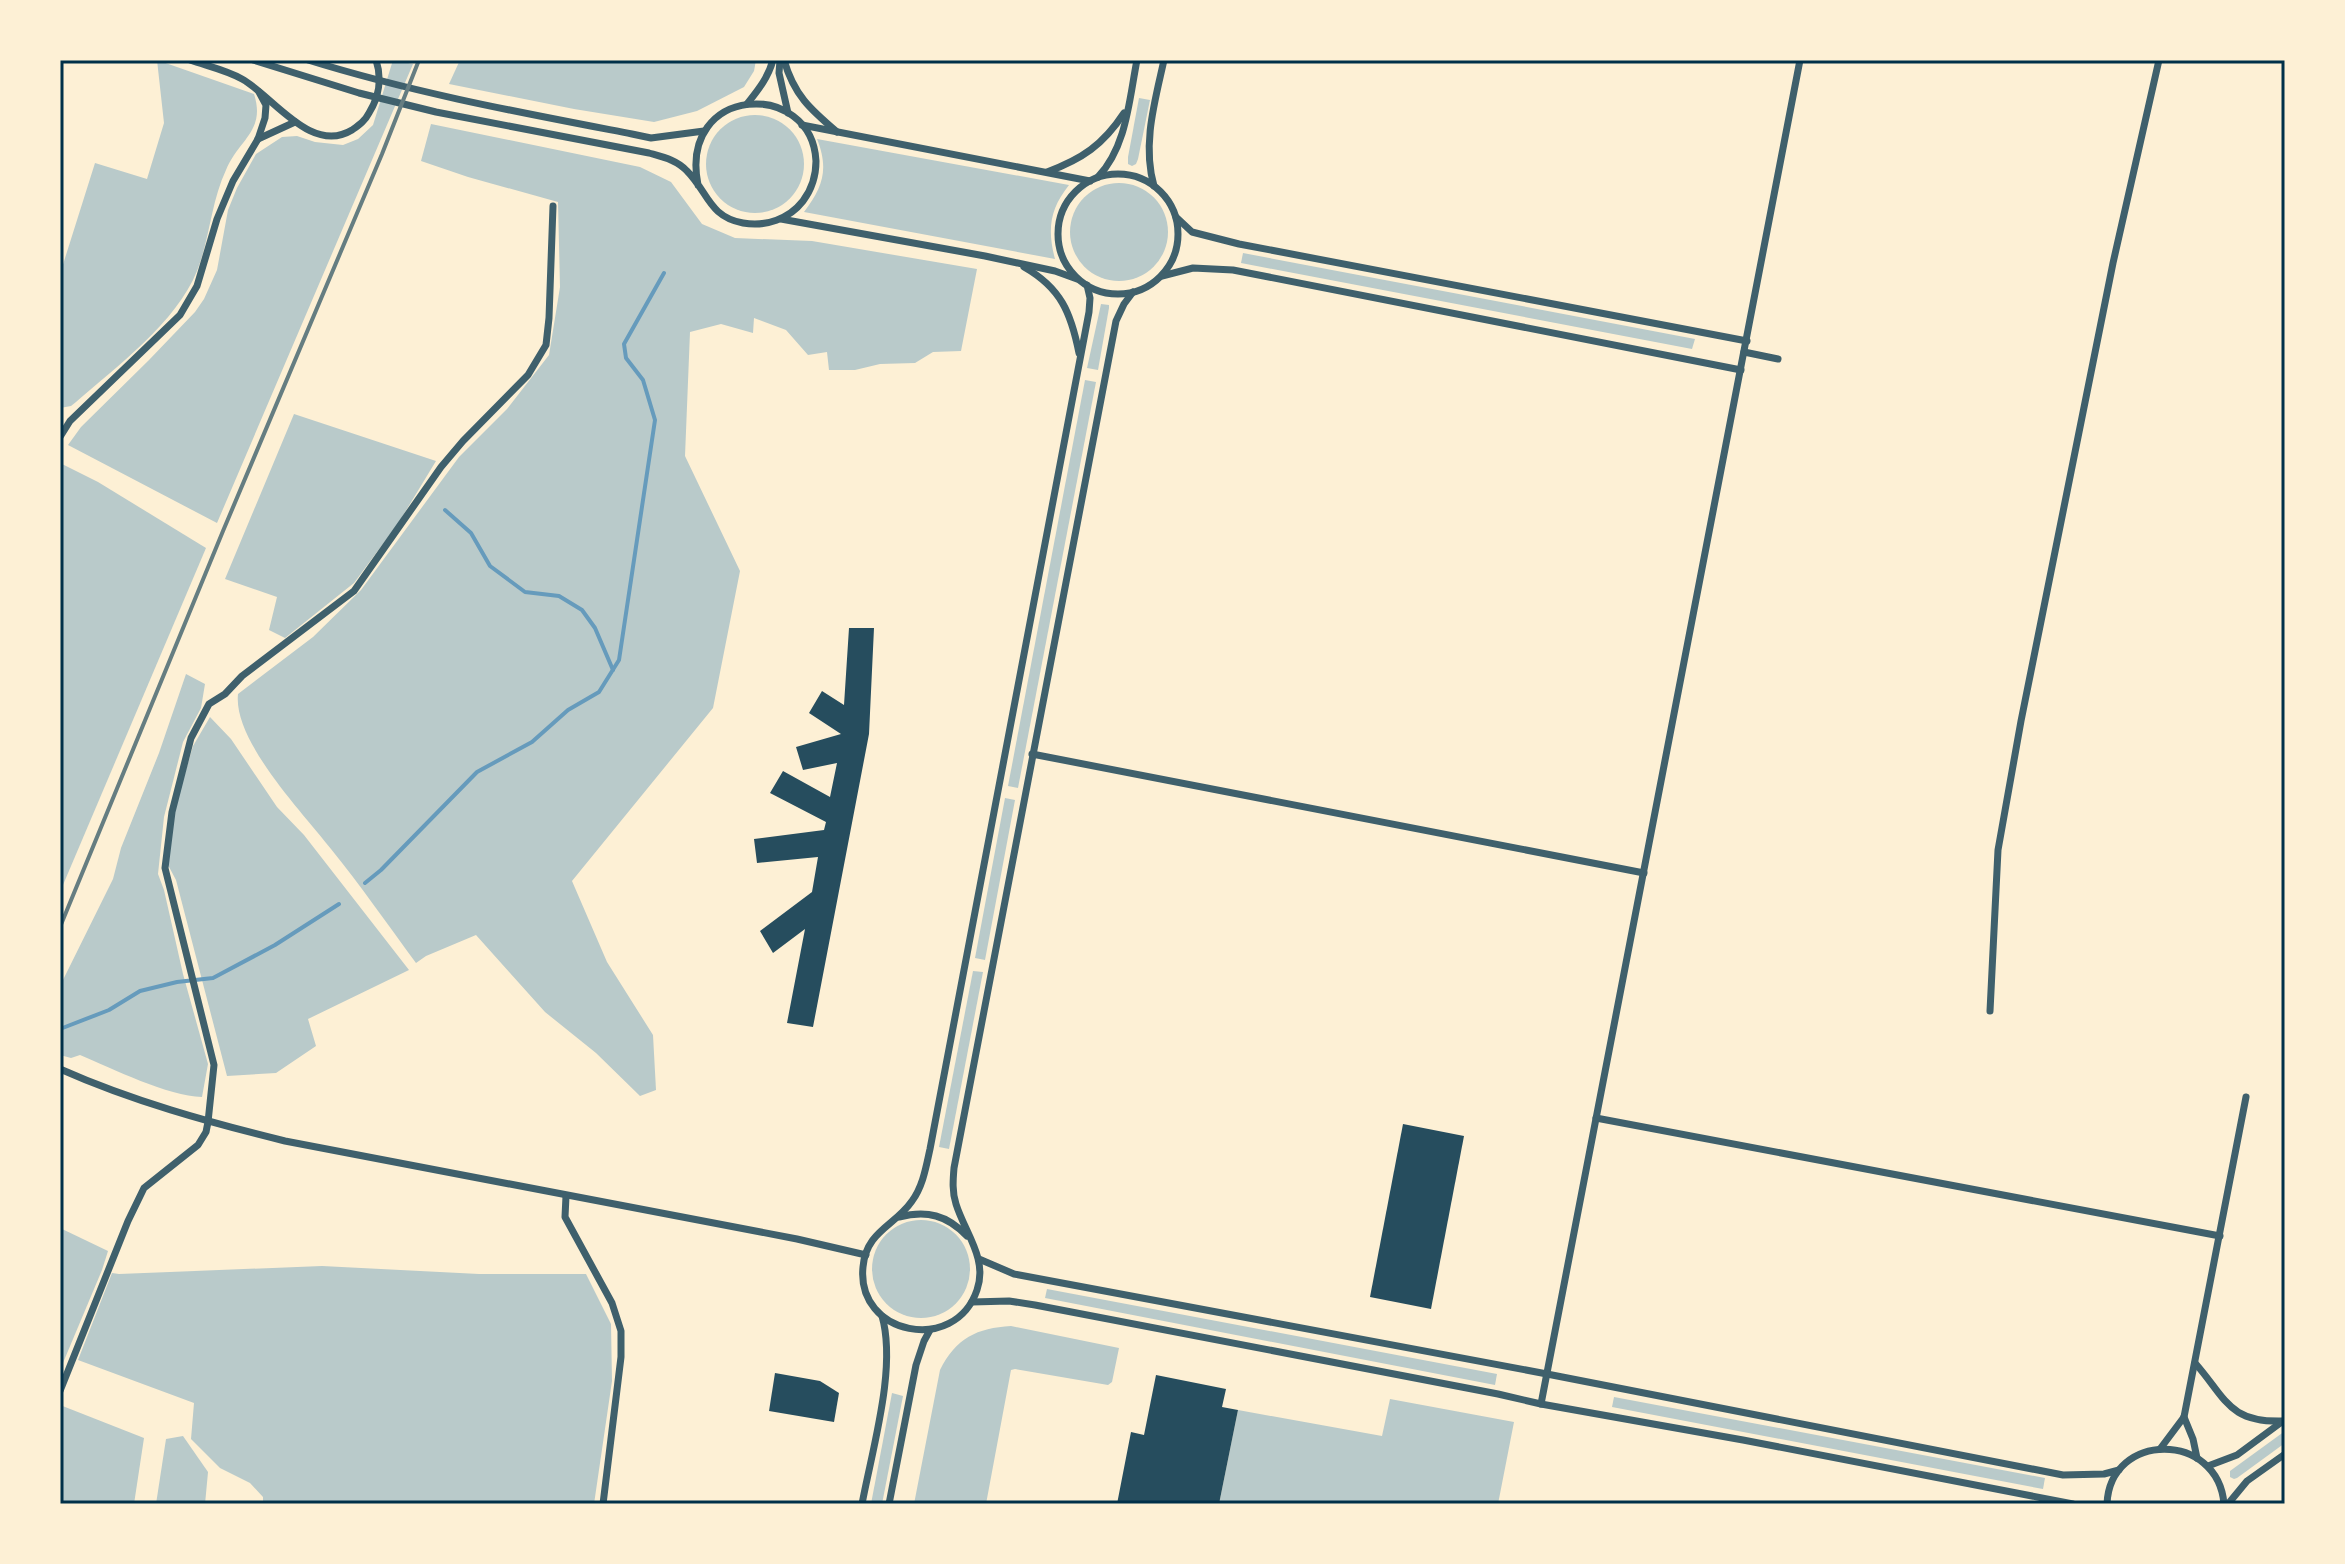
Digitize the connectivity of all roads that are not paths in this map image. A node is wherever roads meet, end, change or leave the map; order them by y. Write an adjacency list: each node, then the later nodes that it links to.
1 (190, 60): 11 (street)
2 (253, 60): 22 (street)
3 (308, 60): 17 (street)
4 (376, 60): 15 (street)
5 (773, 60): 12 (street)
6 (782, 60): 14 (street); 18 (street)
7 (1137, 60): 13 (street)
8 (1164, 60): 23 (street)
9 (1800, 60): 32 (street)
10 (2159, 60): 40 (street)
11 (259, 92): 15 (street); 19 (street)
12 (747, 104): 14 (street); 17 (street)
13 (1127, 108): 20 (street); 21 (street)
14 (788, 113): 16 (street)
15 (295, 122): 19 (street)
16 (802, 125): 18 (street); 26 (street)
17 (704, 131): 22 (street)
18 (839, 133): 20 (street)
19 (258, 139): 37 (street)
20 (1045, 172): 21 (street)
21 (1094, 180): 23 (street); 29 (street)
22 (698, 185): 26 (street)
23 (1154, 186): 25 (street)
24 (553, 206): 44 (street)
25 (1176, 217): 28 (street); 32 (street)
26 (781, 219): 27 (street)
27 (1015, 262): 29 (street); 34 (street)
28 (1162, 276): 31 (street); 36 (street)
29 (1079, 280): 30 (street)
30 (1087, 285): 31 (street); 34 (street)
31 (1133, 292): 38 (street)
32 (1747, 341): 33 (street)
33 (1744, 352): 35 (street); 36 (street)
34 (1080, 359): 46 (street)
35 (1778, 359)
36 (1741, 370): 39 (street)
37 (61, 433)
38 (1032, 754): 39 (street); 48 (street)
39 (1644, 873): 43 (street)
40 (1990, 1011)
41 (60, 1069): 44 (street)
42 (2246, 1097): 47 (street)
43 (1596, 1118): 47 (street); 55 (street)
44 (208, 1122): 45 (street); 56 (street)
45 (566, 1196): 49 (street); 65 (street)
46 (897, 1218): 48 (street); 49 (street)
47 (2220, 1236): 54 (street)
48 (970, 1238): 50 (street)
49 (866, 1255): 52 (street)
50 (979, 1259): 51 (street); 55 (street)
51 (972, 1302): 53 (street); 57 (street)
52 (882, 1316): 53 (street); 66 (street)
53 (930, 1330): 67 (street)
54 (2195, 1363): 58 (street); 59 (street)
55 (1547, 1374): 57 (street); 64 (street)
56 (60, 1391)
57 (1541, 1404): 68 (street)
58 (2184, 1417): 60 (street); 62 (street)
59 (2284, 1421): 63 (street)
60 (2160, 1449): 62 (street); 64 (street)
61 (2285, 1454): 70 (street)
62 (2197, 1458): 63 (street)
63 (2208, 1466): 70 (street)
64 (2119, 1470): 69 (street)
65 (603, 1504)
66 (862, 1504)
67 (889, 1504)
68 (2073, 1504)
69 (2107, 1504)
70 (2226, 1504)

